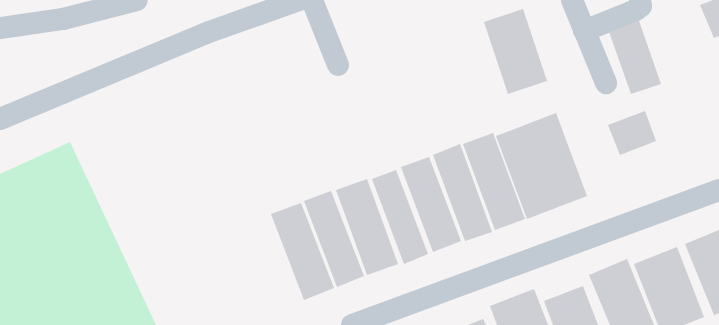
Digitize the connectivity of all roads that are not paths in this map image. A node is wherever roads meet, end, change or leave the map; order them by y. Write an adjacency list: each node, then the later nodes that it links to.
1 (137, 0): 6 (street)
2 (300, 0): 10 (street)
3 (312, 0): 8 (street)
4 (572, 0): 7 (street)
5 (640, 0): 7 (street)
6 (0, 28)
7 (584, 31): 9 (street)
8 (338, 65)
9 (606, 83)
10 (0, 119)
11 (719, 190): 12 (street)
12 (352, 325)

